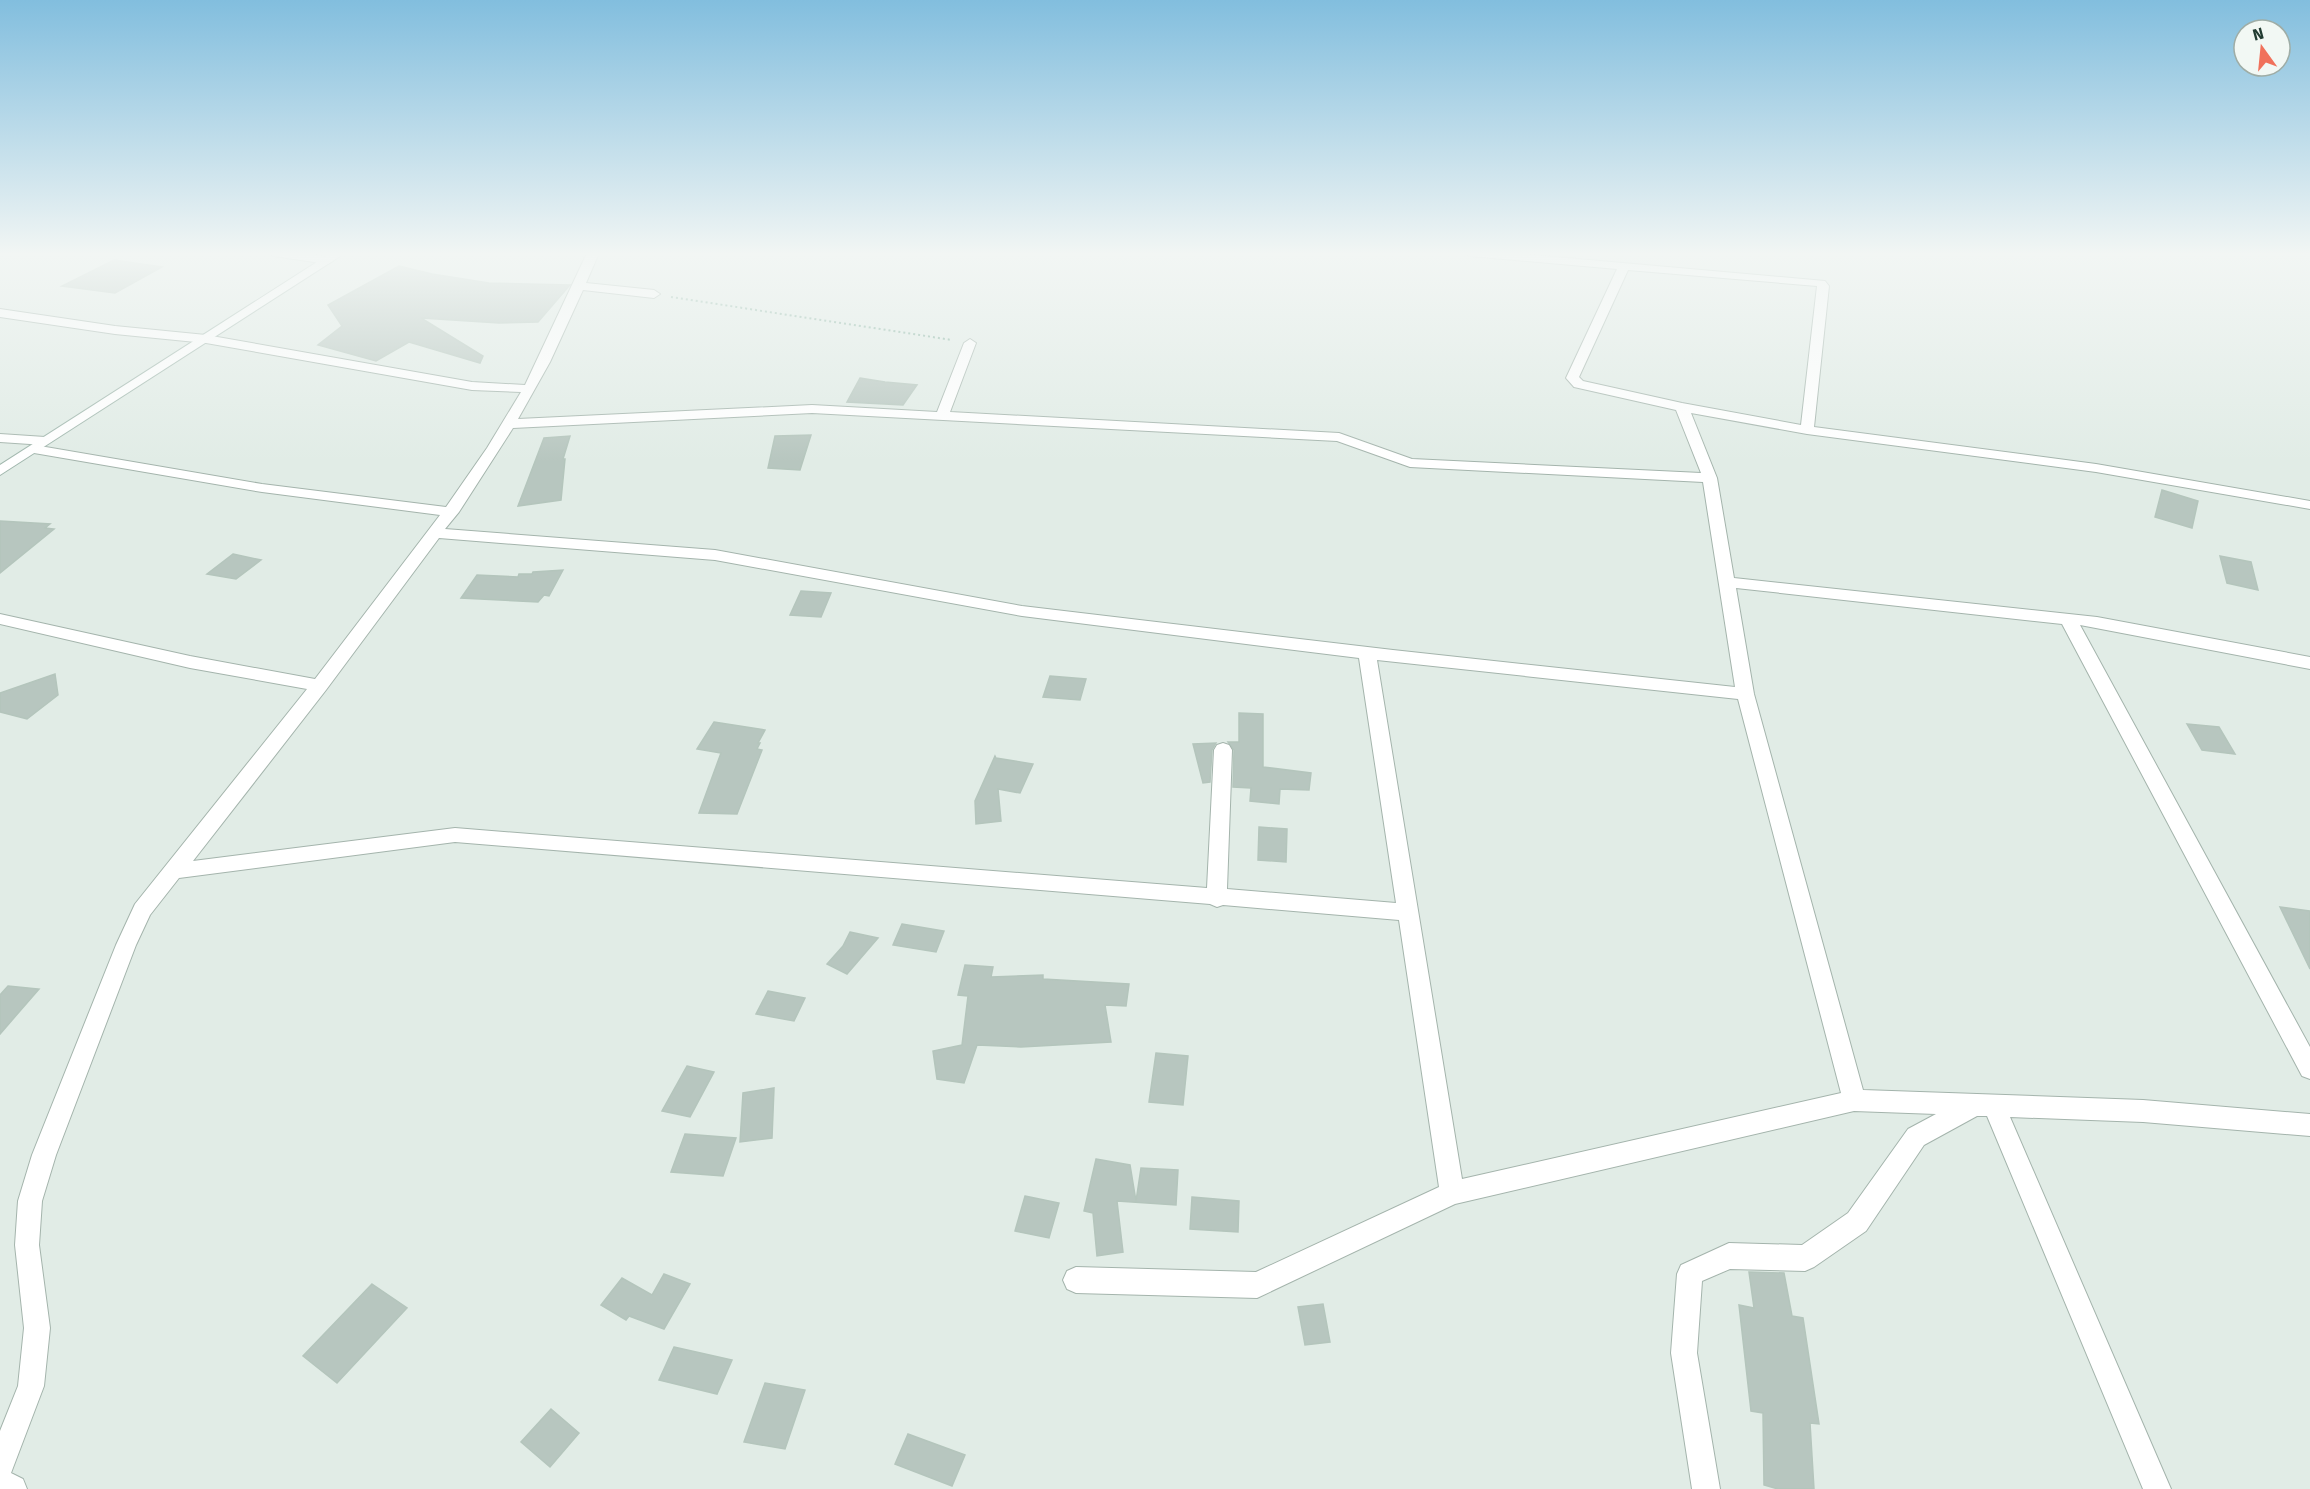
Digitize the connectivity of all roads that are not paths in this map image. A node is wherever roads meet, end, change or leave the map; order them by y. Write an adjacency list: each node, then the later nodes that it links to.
1 (64, 322): 6 (street)
2 (232, 322): 6 (street)
3 (562, 322): 8 (street)
4 (1598, 322): 9 (street)
5 (1819, 322): 12 (street)
6 (206, 339): 8 (street); 14 (street)
7 (970, 343): 10 (street)
8 (529, 389): 11 (street)
9 (1682, 407): 12 (street); 16 (street)
10 (942, 416): 11 (street); 16 (street)
11 (509, 424): 18 (street)
12 (1807, 430): 17 (street)
13 (0, 438): 14 (street)
14 (39, 445): 15 (street); 18 (street)
15 (0, 471)
16 (1710, 478): 20 (street)
17 (2310, 505)
18 (452, 512): 19 (street)
19 (436, 533): 23 (street); 25 (street)
20 (1726, 582): 22 (street); 26 (street)
21 (0, 619): 25 (street)
22 (2067, 619): 24 (street); 31 (street)
23 (1367, 652): 26 (street); 30 (street)
24 (2310, 663)
25 (320, 686): 28 (street)
26 (1744, 694): 32 (street)
27 (1223, 750): 29 (street)
28 (173, 872): 29 (street); 37 (street)
29 (1217, 898): 30 (street)
30 (1408, 912): 35 (street)
31 (2310, 1069)
32 (1854, 1100): 33 (street); 35 (street)
33 (1984, 1105): 34 (street); 40 (street); 41 (street)
34 (2310, 1125)
35 (1452, 1193): 36 (street)
36 (1076, 1280)
37 (0, 1466)
38 (0, 1482): 39 (street)
39 (13, 1489)
40 (1706, 1489)
41 (2157, 1489)

